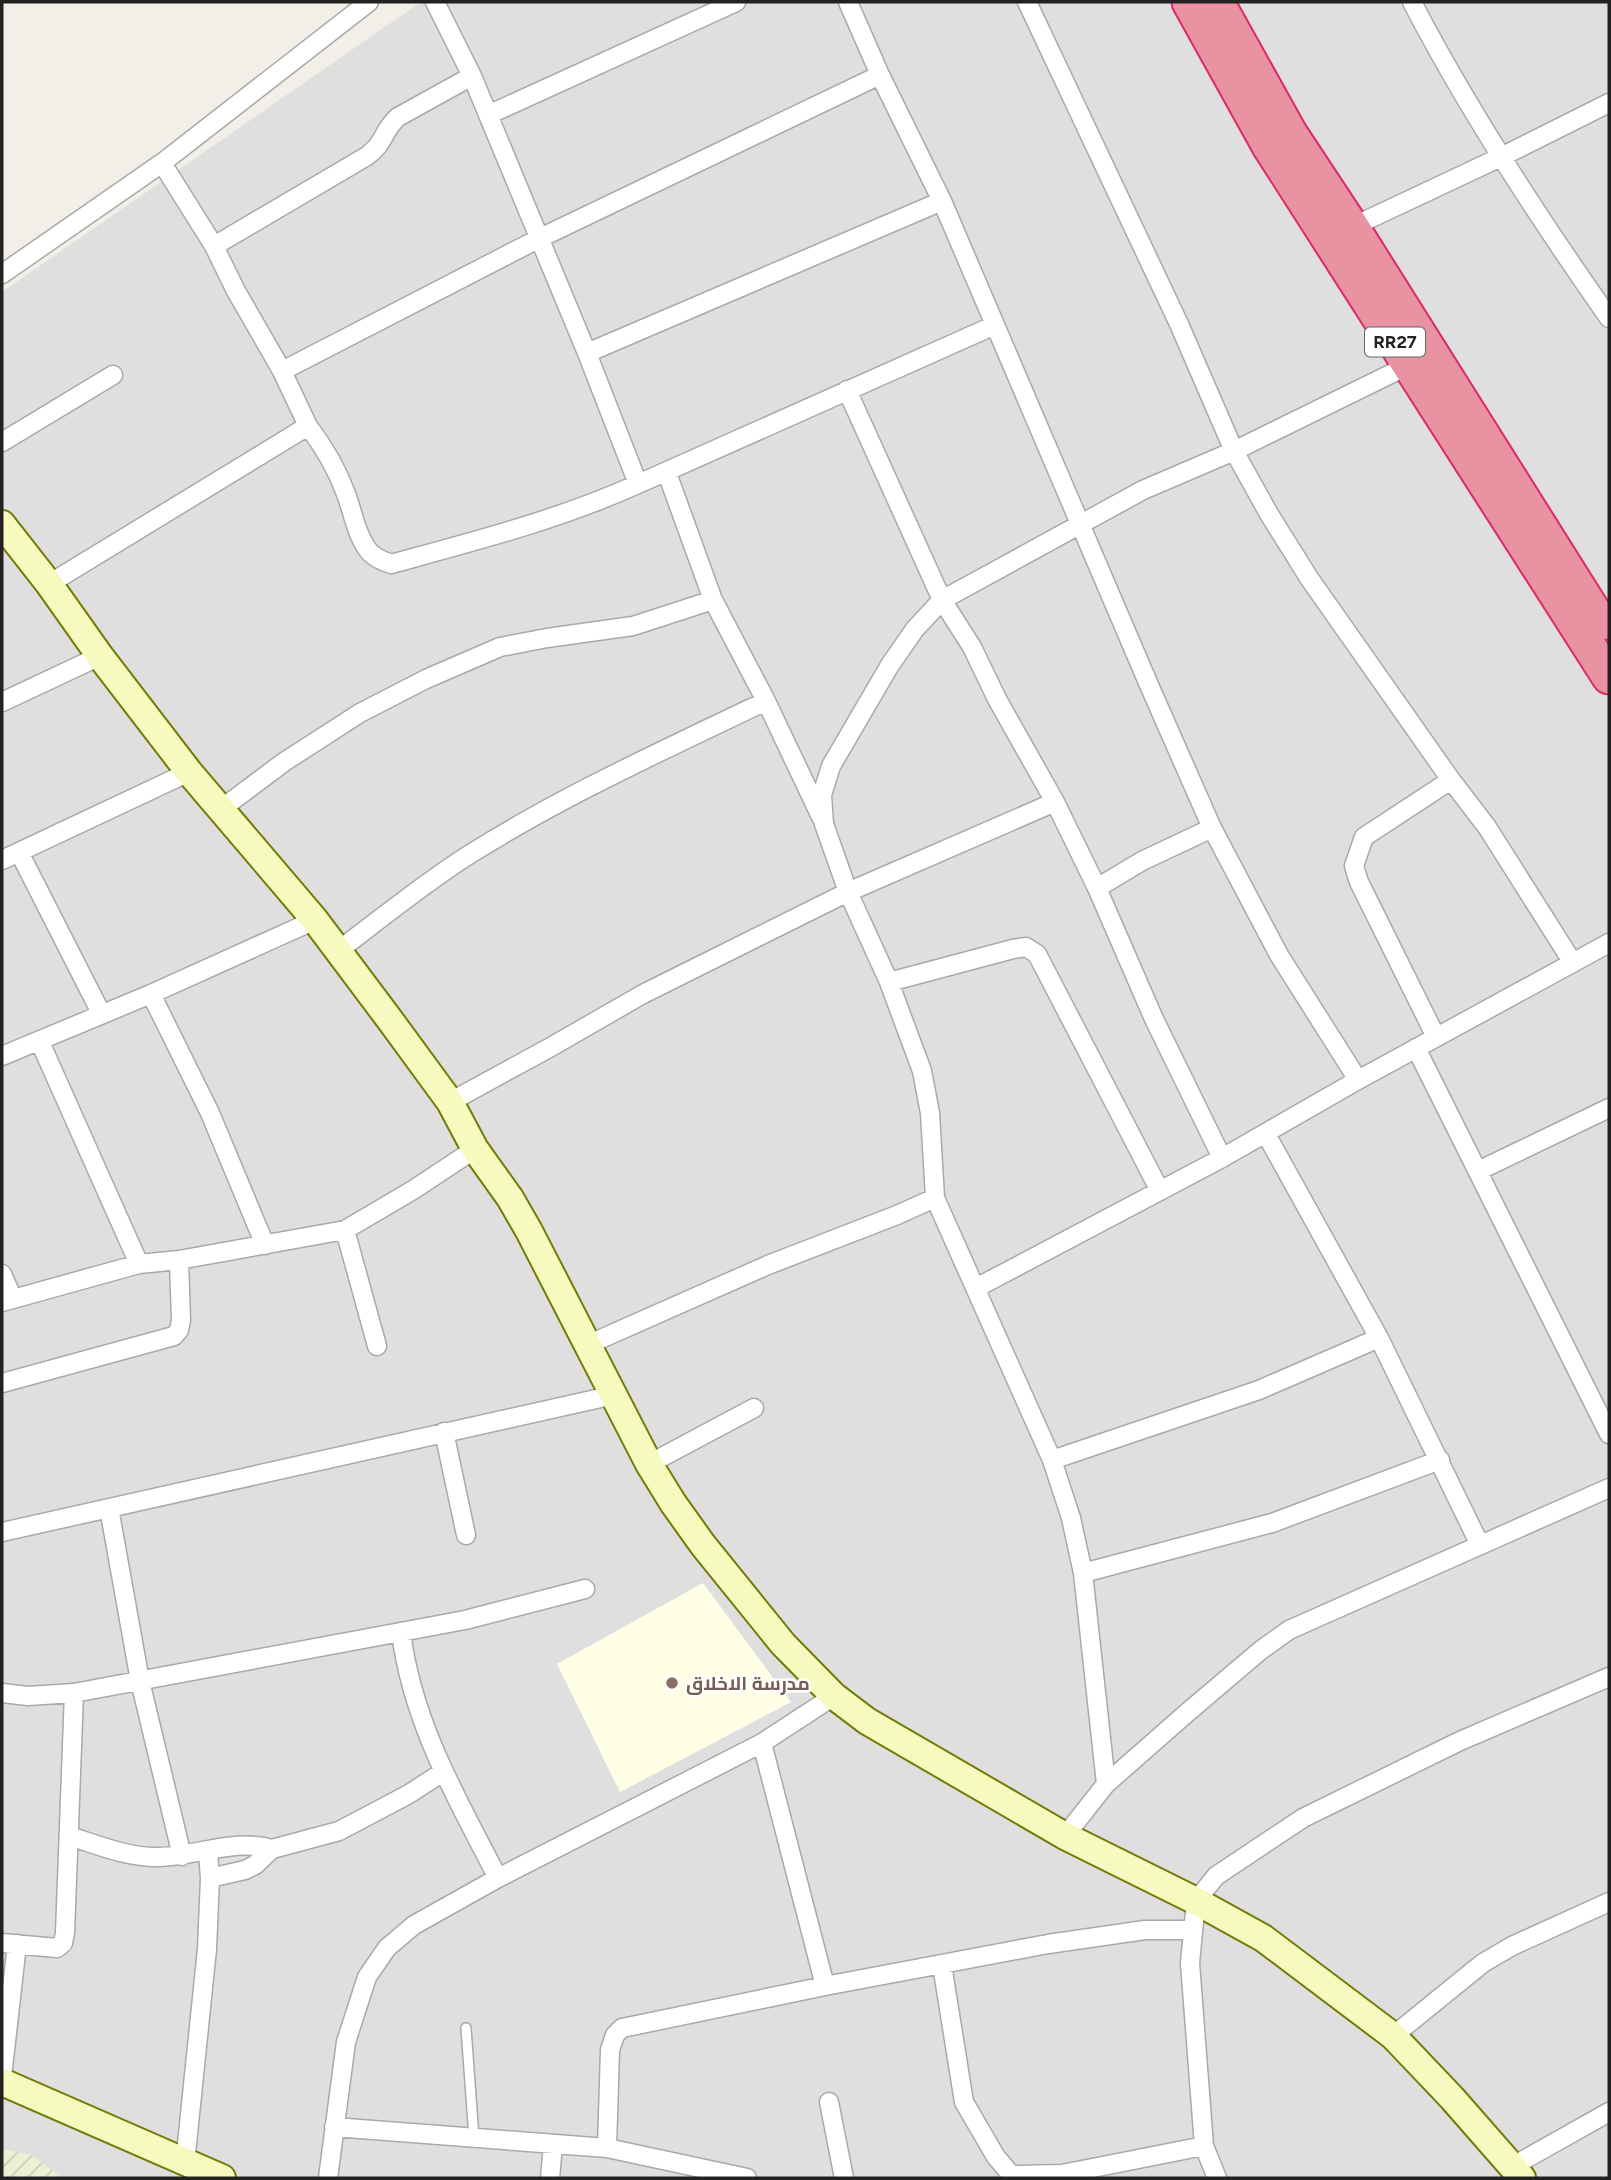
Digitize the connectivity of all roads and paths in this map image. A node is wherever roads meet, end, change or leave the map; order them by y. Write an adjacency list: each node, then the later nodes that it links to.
1 (369, 2): 14 (street)
2 (435, 2): 10 (street)
3 (736, 2): 12 (street)
4 (848, 2): 9 (street)
5 (1027, 2): 29 (street)
6 (1189, 2): 23 (highway, RR27)
7 (1217, 2): 16 (highway, RR27)
8 (1412, 2): 13 (street)
9 (880, 75): 15 (street); 17 (street)
10 (472, 76): 12 (street); 18 (street)
11 (1609, 103): 13 (street)
12 (488, 115): 17 (street)
13 (1503, 156): 16 (street); 20 (street)
14 (162, 163): 18 (street); 19 (street)
15 (942, 201): 21 (street); 22 (street)
16 (1352, 227): 23 (highway, RR27)
17 (538, 239): 22 (street); 24 (street)
18 (214, 246): 24 (street)
19 (2, 274)
20 (1609, 318)
21 (995, 326): 26 (street); 32 (street)
22 (587, 353): 31 (street)
23 (1421, 359): 29 (street); 37 (highway, RR27); 39 (highway, RR27)
24 (282, 371): 27 (street)
25 (113, 375): 28 (street)
26 (847, 390): 30 (street); 36 (street)
27 (308, 426): 31 (street); 34 (street)
28 (2, 442)
29 (1234, 451): 32 (street); 43 (street)
30 (667, 473): 31 (street); 35 (street)
31 (638, 484)
32 (1082, 523): 36 (street); 47 (street)
33 (2, 524): 34 (street)
34 (49, 584): 38 (street)
35 (713, 600): 40 (street); 45 (street)
36 (942, 600): 44 (street); 46 (street)
37 (1609, 637)
38 (100, 656): 41 (street); 42 (street)
39 (1609, 677)
40 (766, 701): 46 (street); 54 (street)
41 (2, 702)
42 (189, 772): 45 (street); 48 (street)
43 (1451, 780): 55 (street); 59 (street)
44 (1055, 802): 50 (street); 51 (street)
45 (220, 810): 52 (street)
46 (824, 824): 51 (street)
47 (1212, 828): 50 (street); 63 (street)
48 (19, 852): 49 (street); 58 (street)
49 (2, 860)
50 (1097, 888): 68 (street)
51 (848, 891): 56 (street); 64 (street)
52 (315, 920): 54 (street); 57 (street)
53 (1609, 943): 55 (street)
54 (338, 951): 64 (street)
55 (1573, 963): 59 (street)
56 (889, 982): 70 (street); 71 (street)
57 (151, 994): 58 (street); 73 (street)
58 (101, 1013): 60 (street)
59 (1436, 1037): 61 (street)
60 (40, 1042): 62 (street); 75 (street)
61 (1416, 1048): 63 (street); 69 (street)
62 (2, 1056)
63 (1358, 1080): 66 (street)
64 (450, 1102): 67 (street)
65 (1609, 1109): 69 (street)
66 (1266, 1134): 68 (street); 79 (street)
67 (475, 1149): 72 (street); 80 (street)
68 (1222, 1158): 70 (street)
69 (1478, 1171): 86 (street)
70 (1160, 1191): 77 (street)
71 (935, 1198): 77 (street); 80 (street)
72 (345, 1230): 73 (street); 81 (street)
73 (265, 1245): 74 (street)
74 (179, 1260): 75 (street); 82 (street)
75 (139, 1264): 78 (street)
76 (2, 1274): 78 (street)
77 (976, 1288): 87 (street)
78 (7, 1301)
79 (1379, 1338): 87 (street); 88 (street)
80 (587, 1345): 83 (street)
81 (377, 1346)
82 (2, 1383)
83 (614, 1395): 85 (street); 89 (street)
84 (754, 1408): 89 (street)
85 (444, 1433): 91 (street); 93 (street)
86 (1609, 1434)
87 (1052, 1460): 95 (street)
88 (1440, 1460): 94 (street); 95 (street)
89 (649, 1464): 102 (street)
90 (1609, 1488): 94 (street)
91 (109, 1508): 92 (street); 99 (street)
92 (2, 1532)
93 (466, 1535)
94 (1480, 1545): 105 (street)
95 (1083, 1573): 105 (street)
96 (585, 1588): 97 (street)
97 (401, 1632): 99 (street); 104 (street)
98 (1609, 1677): 113 (street)
99 (140, 1681): 101 (street); 110 (street)
100 (2, 1693): 101 (street)
101 (74, 1693): 106 (street)
102 (834, 1696): 103 (street); 107 (street)
103 (762, 1743): 112 (street); 118 (street)
104 (443, 1772): 108 (street); 112 (street)
105 (1107, 1784): 107 (street)
106 (69, 1836): 110 (street); 116 (street)
107 (1065, 1836): 113 (street)
108 (272, 1849): 109 (street); 111 (street)
109 (208, 1852): 110 (street); 111 (street)
110 (182, 1856)
111 (210, 1878): 129 (street)
112 (498, 1878): 124 (street)
113 (1196, 1901): 115 (street); 120 (street)
114 (1609, 1902): 120 (street)
115 (1192, 1930): 117 (street); 127 (street)
116 (9, 1944): 121 (street)
117 (942, 1965): 118 (street); 132 (street)
118 (825, 1986): 128 (street)
119 (466, 2028): 125 (lane)
120 (1393, 2036): 131 (street)
121 (2, 2079): 129 (street)
122 (829, 2102): 137 (street)
123 (1609, 2112): 131 (street)
124 (334, 2127): 125 (street); 134 (street)
125 (474, 2138): 126 (street)
126 (553, 2145): 128 (street); 135 (street)
127 (1204, 2146): 133 (street); 138 (street)
128 (607, 2148): 130 (street)
129 (204, 2172)
130 (681, 2172): 136 (street)
131 (1518, 2172)
132 (1013, 2176): 133 (street)
133 (1061, 2176)
134 (328, 2178)
135 (550, 2178)
136 (747, 2178)
137 (844, 2178)
138 (1217, 2178)

